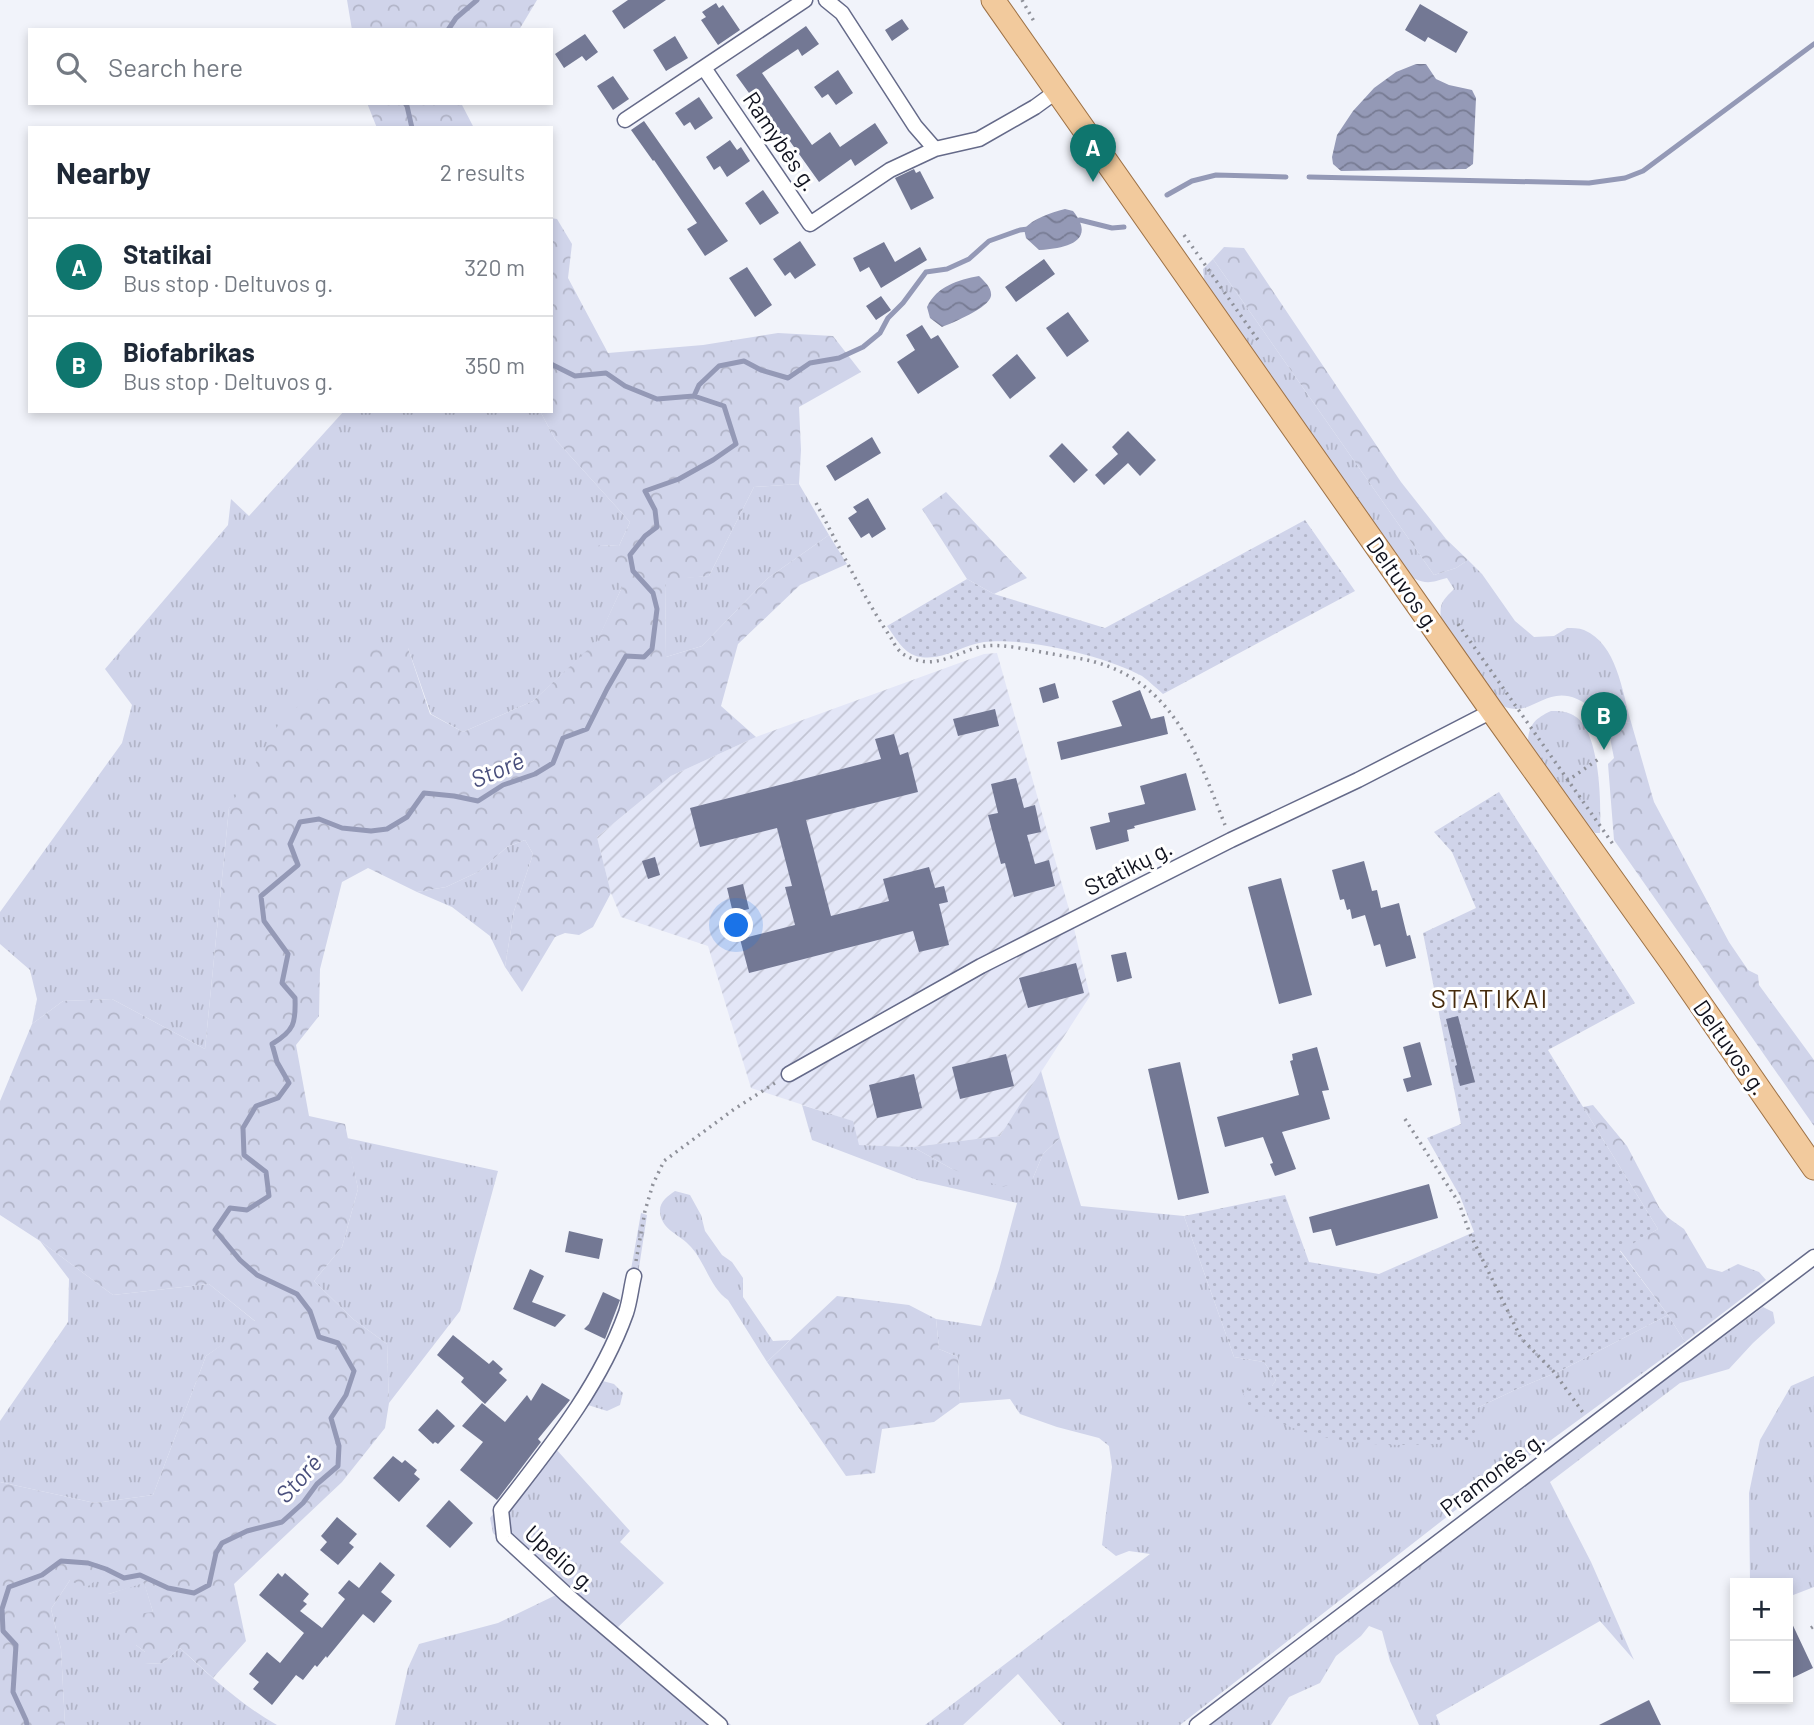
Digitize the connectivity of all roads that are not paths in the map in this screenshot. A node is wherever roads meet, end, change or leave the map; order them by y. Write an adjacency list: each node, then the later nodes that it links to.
1 (805, 0): 4 (street)
2 (826, 0): 7 (street)
3 (993, 0): 5 (main road, Deltuvos g.)
4 (704, 68): 6 (street); 7 (street, Ramybės g.)
5 (1057, 91): 7 (street, Ramybės g.); 8 (main road, Deltuvos g.)
6 (625, 120)
7 (935, 149)
8 (1492, 711): 9 (street, Statikų g.); 10 (main road, Deltuvos g.)
9 (789, 1074)
10 (1814, 1168)
11 (1814, 1257): 14 (street, Pramonės g.)
12 (634, 1276): 13 (street, Upelio g.)
13 (720, 1725)
14 (1197, 1725)

